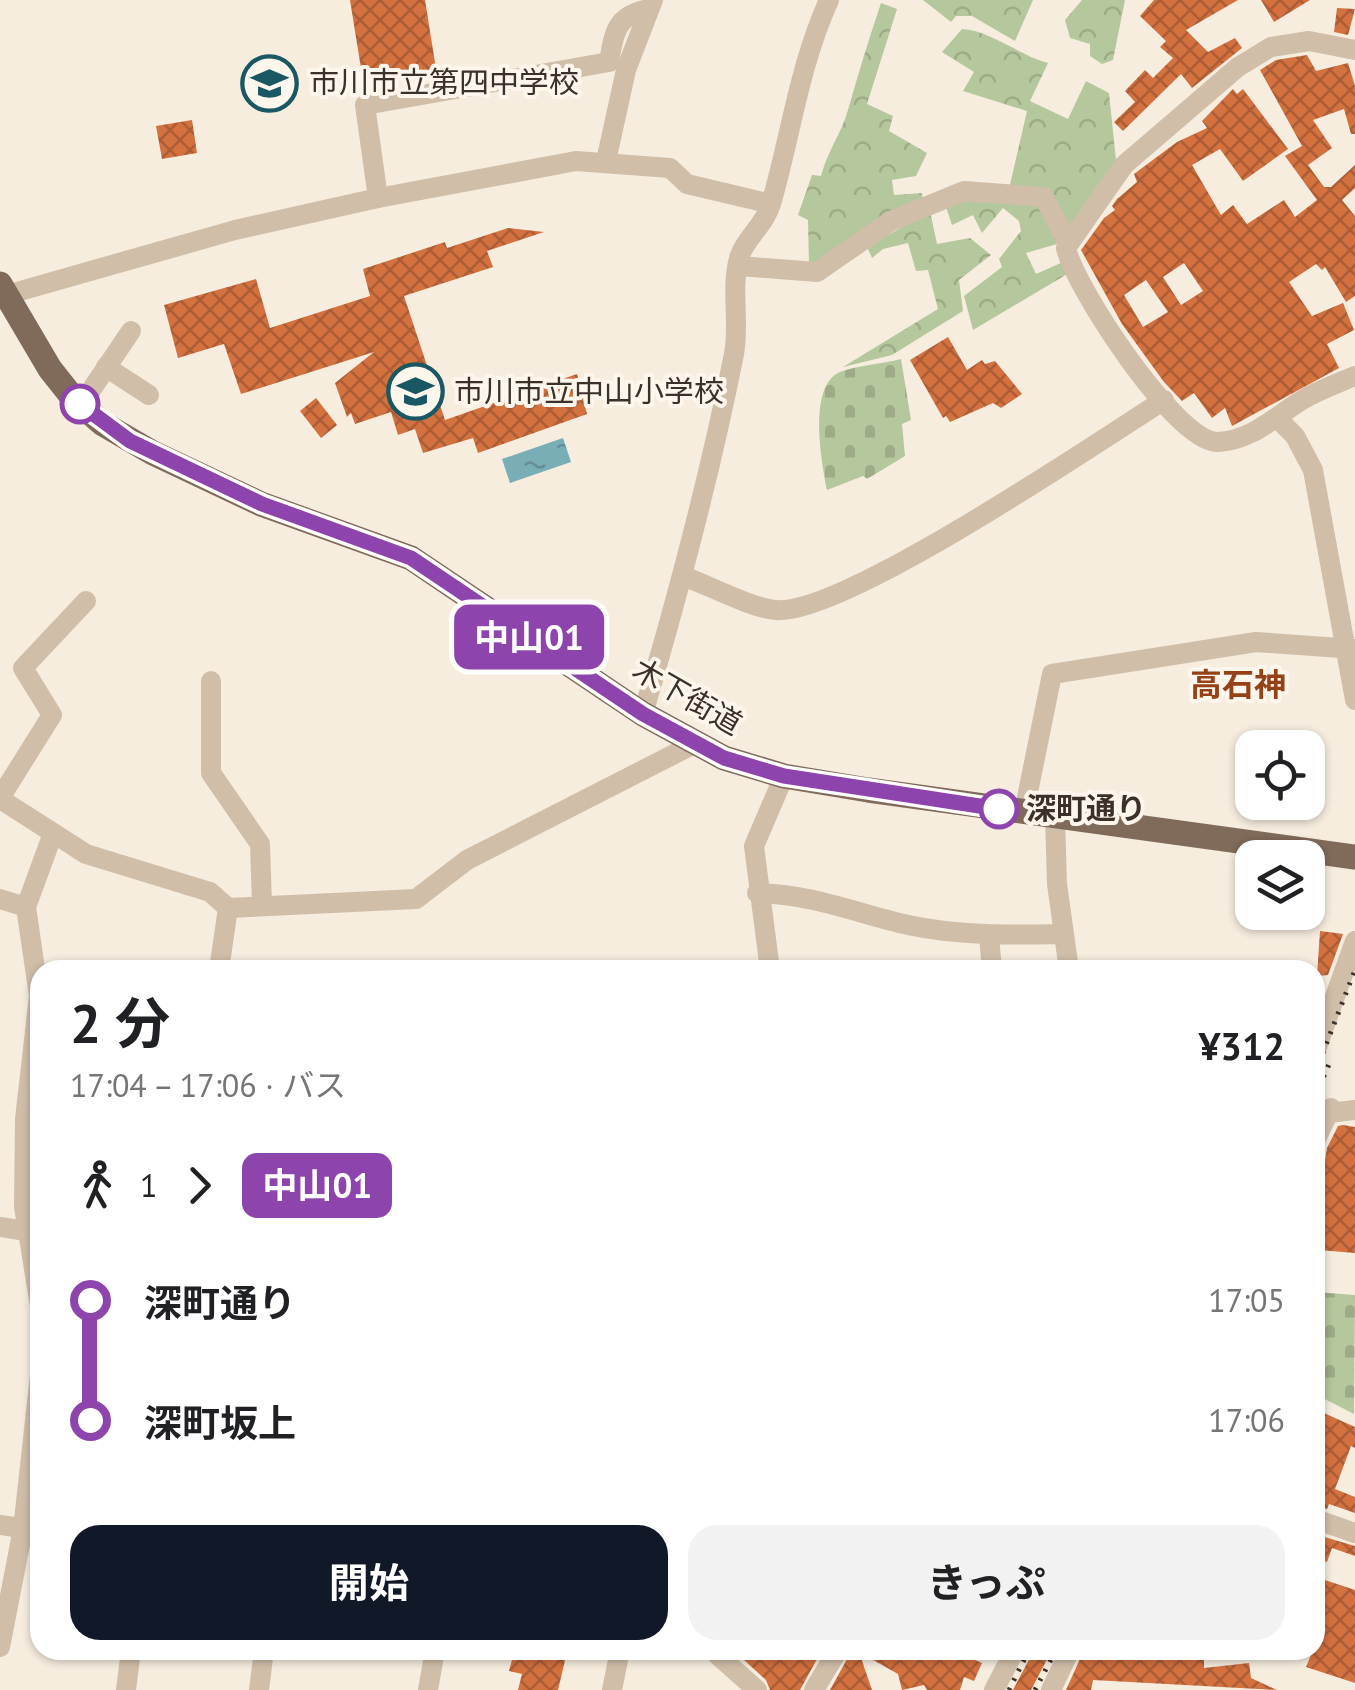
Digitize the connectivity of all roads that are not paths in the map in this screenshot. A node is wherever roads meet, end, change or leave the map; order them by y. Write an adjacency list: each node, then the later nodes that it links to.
1 (829, 0): 6 (street)
2 (651, 4): 4 (street); 5 (street)
3 (1355, 50): 7 (street)
4 (606, 161): 5 (street); 6 (street)
5 (378, 198): 9 (street)
6 (771, 204): 8 (street)
7 (1067, 242): 8 (street); 14 (street)
8 (740, 266): 17 (street)
9 (3, 289): 15 (main road, 木下街道)
10 (131, 331): 11 (street)
11 (106, 367): 13 (street); 15 (street)
12 (1355, 376): 16 (street)
13 (149, 395)
14 (1164, 400): 16 (street); 17 (street)
15 (81, 406): 22 (main road, 木下街道)
16 (1278, 419): 19 (street)
17 (683, 576): 22 (street)
18 (86, 601): 25 (street)
19 (1352, 649): 21 (street); 26 (street)
20 (211, 681): 32 (street)
21 (1355, 700)
22 (643, 714): 23 (main road, 木下街道)
23 (694, 744): 24 (main road, 木下街道); 32 (street)
24 (784, 776): 26 (main road, 木下街道); 30 (street)
25 (0, 799): 28 (street)
26 (1024, 812): 27 (main road, 木下街道)
27 (1054, 816): 29 (main road, 木下街道); 35 (street)
28 (52, 836): 33 (street); 34 (street)
29 (1355, 857)
30 (757, 894): 36 (street); 40 (street)
31 (0, 899): 33 (street)
32 (262, 905): 34 (street)
33 (26, 906): 38 (street)
34 (228, 908): 39 (street)
35 (1062, 934): 36 (street); 42 (street)
36 (989, 936): 41 (street)
37 (1355, 941): 43 (street)
38 (34, 960)
39 (221, 960)
40 (771, 960)
41 (991, 960)
42 (1066, 960)
43 (1325, 1025)
44 (30, 1076): 48 (street)
45 (1355, 1110): 46 (street)
46 (1325, 1120)
47 (0, 1227): 48 (street)
48 (26, 1231): 49 (street)
49 (30, 1239)
50 (1325, 1522): 53 (street)
51 (0, 1525): 52 (street)
52 (30, 1530)
53 (1355, 1533)
54 (30, 1534): 55 (street)
55 (0, 1647)
56 (130, 1660): 64 (street)
57 (262, 1660): 65 (street)
58 (433, 1660): 66 (street)
59 (618, 1660): 67 (street)
60 (723, 1660): 68 (street)
61 (832, 1660): 69 (street)
62 (1010, 1660): 70 (street)
63 (1065, 1660): 71 (street)
64 (126, 1690)
65 (258, 1690)
66 (428, 1690)
67 (612, 1690)
68 (757, 1690)
69 (814, 1690)
70 (994, 1690)
71 (1051, 1690)

